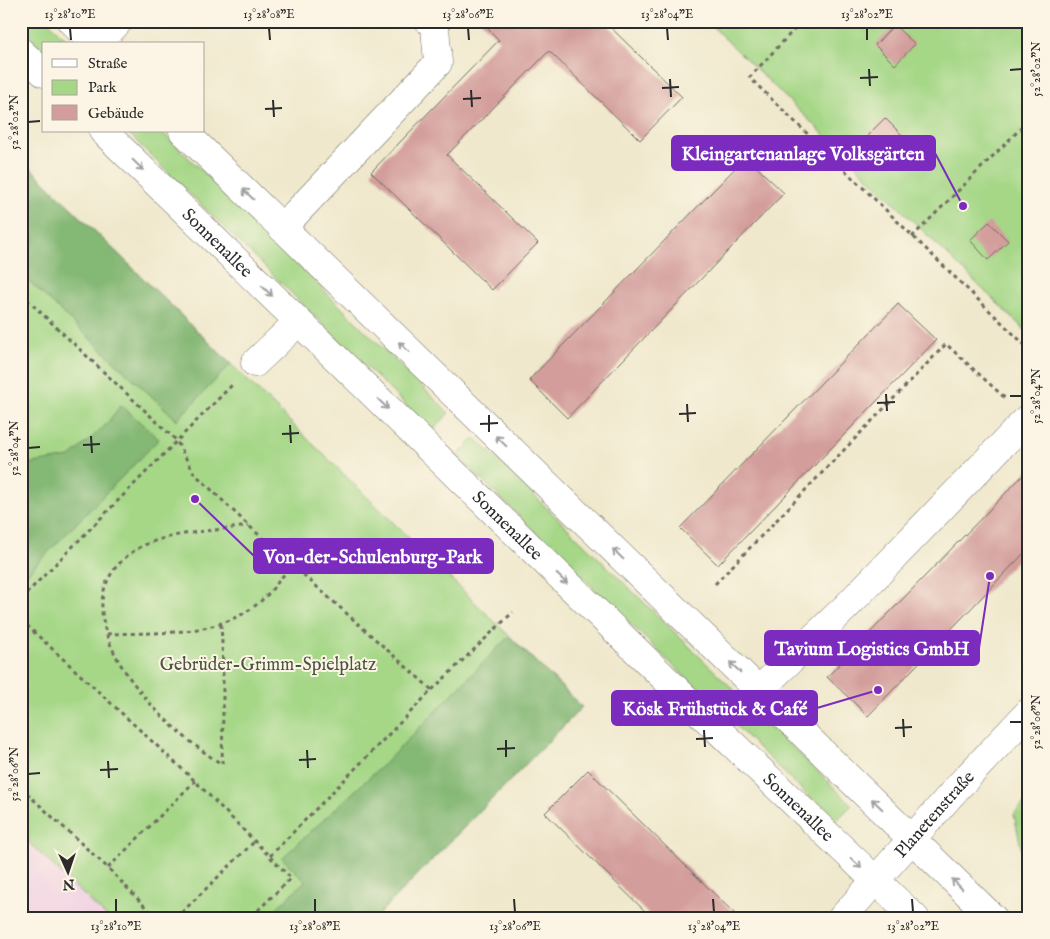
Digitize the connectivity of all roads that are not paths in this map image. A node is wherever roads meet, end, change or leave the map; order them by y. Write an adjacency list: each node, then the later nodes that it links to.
1 (71, 21): 4 (main road)
2 (119, 21): 5 (main road)
3 (429, 21): 10 (main road)
4 (93, 42)
5 (97, 42)
6 (21, 52): 7 (main road)
7 (42, 72)
8 (104, 132): 11 (main road, Sonnenallee, one-way to 11)
9 (184, 132): 10 (main road, one-way to 9)
10 (282, 228): 14 (main road, one-way to 10)
11 (298, 322): 12 (main road); 17 (main road, Sonnenallee, one-way to 17)
12 (255, 363)
13 (1028, 418): 14 (main road)
14 (759, 690): 16 (main road, one-way to 14)
15 (1029, 712): 16 (main road, Planetenstraße)
16 (912, 838): 17 (main road, Planetenstraße); 20 (main road, one-way to 16)
17 (876, 881): 18 (main road, Planetenstraße); 19 (main road, Sonnenallee)
18 (842, 918)
19 (915, 918)
20 (992, 918)

